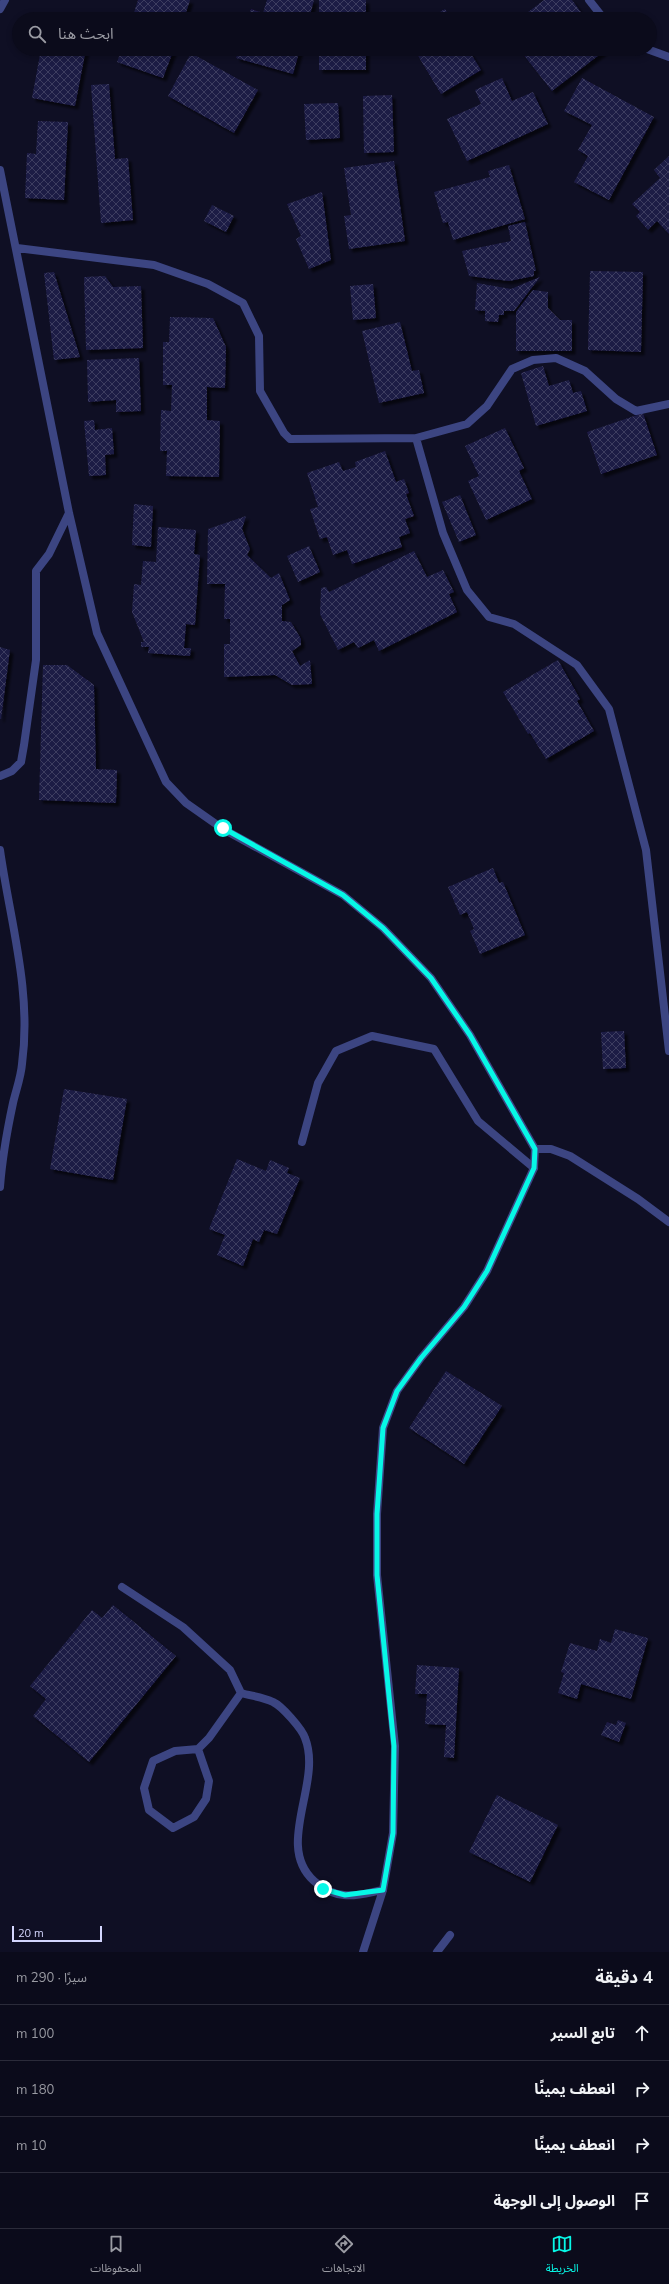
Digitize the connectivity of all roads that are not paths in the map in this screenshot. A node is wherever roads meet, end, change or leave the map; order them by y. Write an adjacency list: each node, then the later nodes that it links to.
1 (5, 0): 3 (street)
2 (589, 0): 4 (street)
3 (0, 8)
4 (598, 12)
5 (657, 53): 6 (street)
6 (669, 57)
7 (0, 170): 8 (street)
8 (17, 248): 10 (street); 11 (street)
9 (669, 404): 10 (street)
10 (416, 438): 14 (street)
11 (69, 514): 12 (street); 16 (street)
12 (0, 776)
13 (0, 850): 18 (street)
14 (669, 1051)
15 (302, 1142): 17 (street)
16 (535, 1149): 17 (street); 19 (street)
17 (534, 1168): 23 (street)
18 (0, 1187)
19 (669, 1222)
20 (122, 1587): 21 (street)
21 (241, 1693): 22 (street); 23 (street)
22 (198, 1749): 22 (street)
23 (383, 1890): 25 (street)
24 (450, 1935): 26 (street)
25 (362, 1952)
26 (437, 1952)

